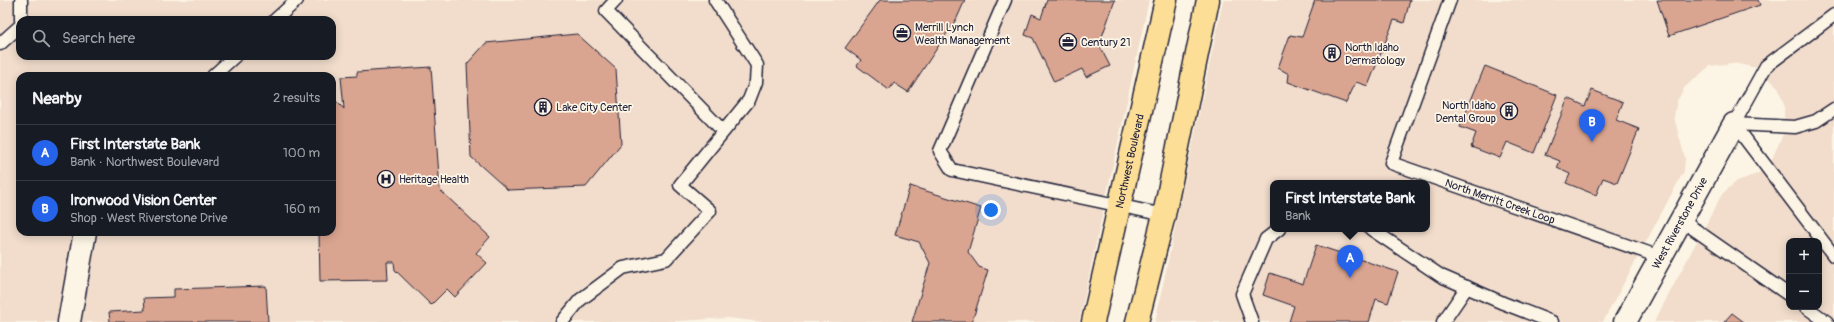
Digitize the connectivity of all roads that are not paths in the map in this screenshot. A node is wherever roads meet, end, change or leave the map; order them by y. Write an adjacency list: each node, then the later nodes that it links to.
1 (21, 0): 10 (lane)
2 (297, 0): 11 (lane)
3 (616, 0): 18 (lane)
4 (715, 0): 18 (lane)
5 (1005, 0): 19 (lane)
6 (1166, 0): 19 (main road, Northwest Boulevard)
7 (1208, 0): 20 (main road)
8 (1450, 0): 26 (lane, North Merritt Creek Loop)
9 (1834, 15): 17 (lane)
10 (21, 16)
11 (279, 16)
12 (16, 30): 13 (lane)
13 (0, 44)
14 (231, 60): 15 (lane)
15 (217, 72)
16 (1834, 109): 17 (lane)
17 (1734, 124): 21 (street, West Riverstone Drive); 25 (lane)
18 (723, 131): 32 (lane)
19 (1120, 205): 20 (lane); 33 (main road, Northwest Boulevard)
20 (1164, 215): 34 (main road)
21 (1681, 220): 26 (street, West Riverstone Drive); 28 (lane)
22 (1275, 232): 35 (lane)
23 (1375, 232): 27 (lane)
24 (85, 236): 31 (street)
25 (1834, 256)
26 (1660, 257): 38 (street, West Riverstone Drive)
27 (1467, 287): 30 (lane); 36 (lane)
28 (1786, 293)
29 (1810, 310): 39 (lane)
30 (1530, 318): 37 (lane)
31 (69, 322)
32 (562, 322)
33 (1093, 322)
34 (1137, 322)
35 (1252, 322)
36 (1443, 322)
37 (1552, 322)
38 (1625, 322)
39 (1827, 322)

